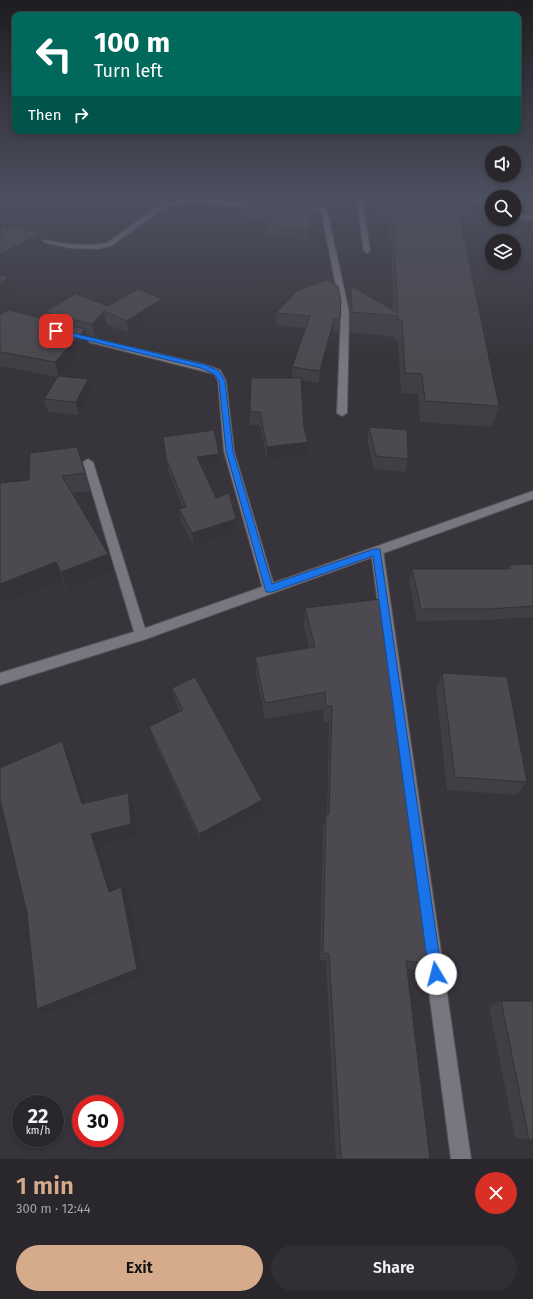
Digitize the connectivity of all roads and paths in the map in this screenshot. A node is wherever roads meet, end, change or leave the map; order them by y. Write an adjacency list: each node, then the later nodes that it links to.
1 (333, 252): 3 (street)
2 (65, 333): 7 (street)
3 (342, 413)
4 (88, 462): 8 (street)
5 (533, 495): 6 (street)
6 (377, 551): 7 (street); 10 (street)
7 (269, 589): 8 (street)
8 (141, 634): 9 (street)
9 (0, 679)
10 (461, 1159)

